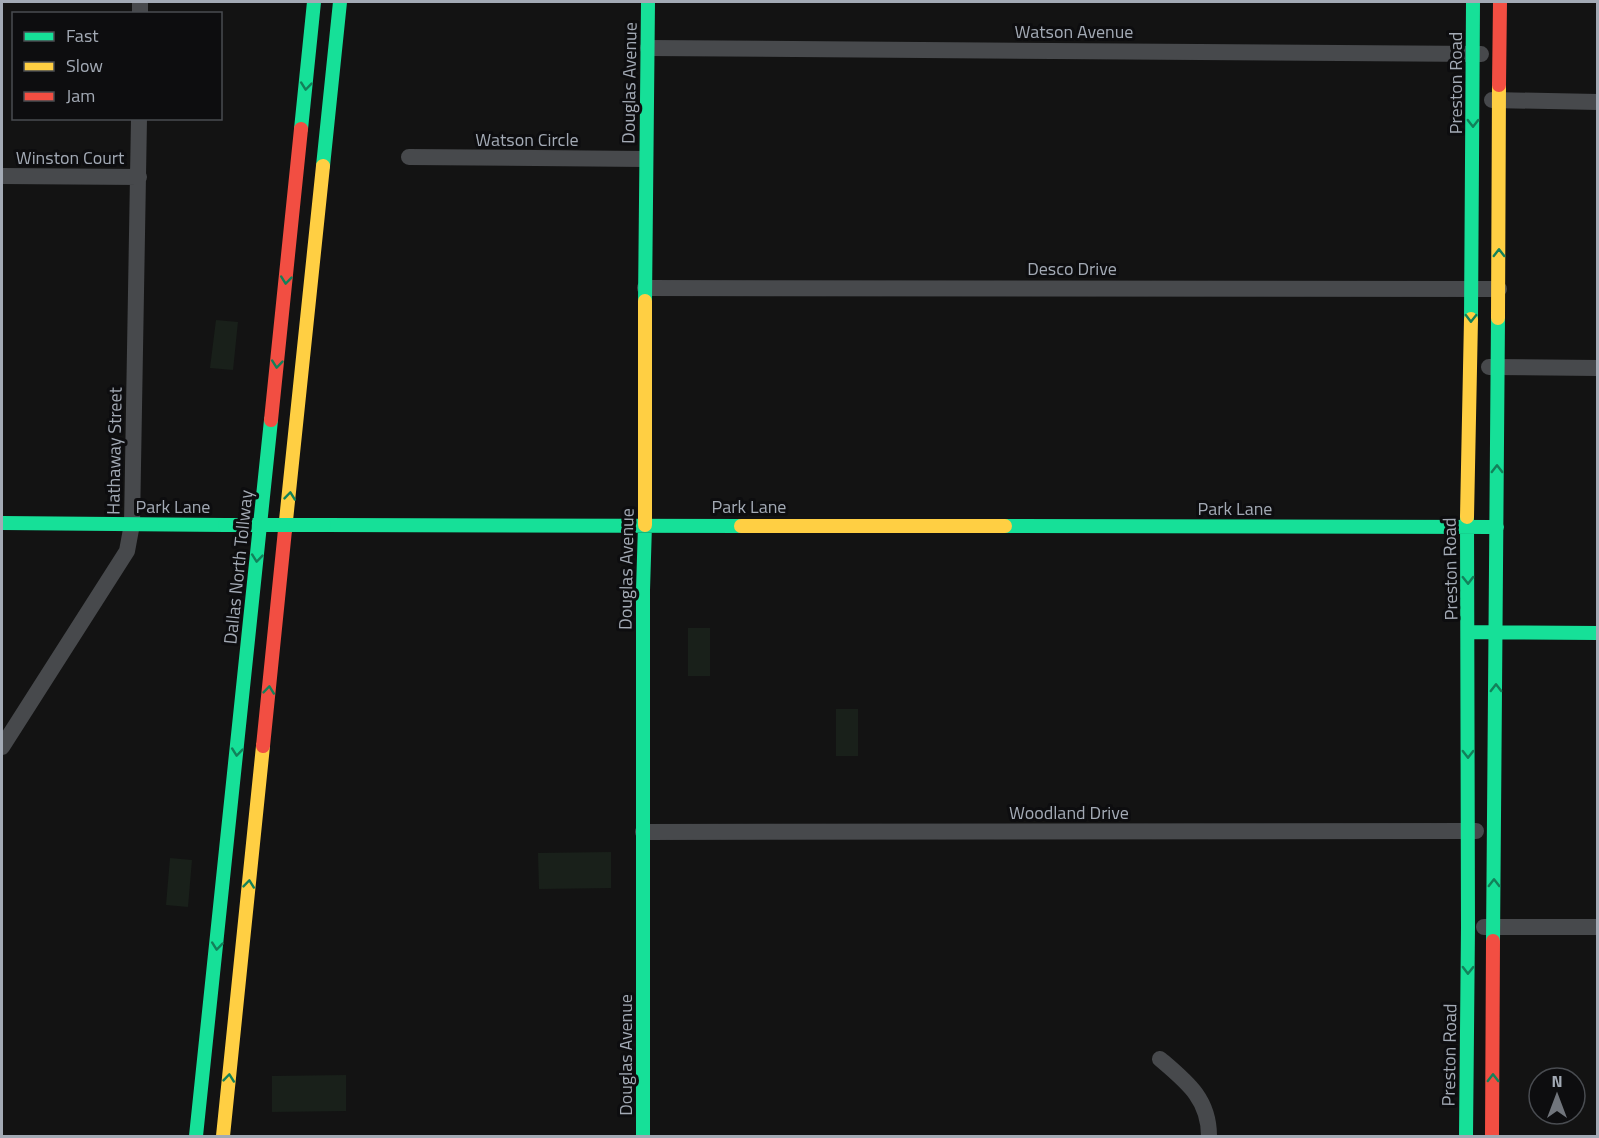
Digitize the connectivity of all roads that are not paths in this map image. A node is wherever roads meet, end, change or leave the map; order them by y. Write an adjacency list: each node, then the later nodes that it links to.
1 (314, 2): 39 (main road, Dallas North Tollway, one-way to 39)
2 (340, 2): 40 (main road, one-way to 2)
3 (648, 2): 6 (main road, Douglas Avenue)
4 (1473, 2): 7 (main road, Preston Road)
5 (1500, 2): 8 (main road)
6 (648, 48): 7 (street, Watson Avenue); 14 (main road, Douglas Avenue)
7 (1473, 54): 8 (street, Watson Avenue); 9 (main road, Preston Road)
8 (1500, 54): 10 (main road)
9 (1473, 100): 10 (street); 18 (main road, Preston Road, one-way to 18)
10 (1500, 101): 11 (street); 19 (main road, one-way to 10)
11 (1598, 102)
12 (139, 120): 16 (street, Hathaway Street)
13 (409, 157): 14 (street, Watson Circle)
14 (645, 159): 17 (main road, Douglas Avenue)
15 (2, 176): 16 (street, Winston Court)
16 (139, 177): 24 (street, Hathaway Street)
17 (645, 288): 18 (street, Desco Drive); 25 (main road, Douglas Avenue)
18 (1471, 289): 19 (street, Desco Drive); 20 (main road, Preston Road, one-way to 20)
19 (1499, 289): 21 (main road)
20 (1471, 367): 21 (street); 26 (main road, Preston Road)
21 (1498, 368): 22 (street); 27 (main road, one-way to 21)
22 (1598, 368)
23 (2, 523): 24 (main road, Park Lane)
24 (132, 524): 25 (main road, Park Lane, bridge); 31 (street, Hathaway Street)
25 (645, 524): 26 (main road, Park Lane); 34 (main road, Douglas Avenue)
26 (1467, 527): 27 (main road, Park Lane); 28 (main road, Preston Road, one-way to 28)
27 (1497, 527): 29 (main road)
28 (1469, 632): 29 (main road); 32 (main road, Preston Road, one-way to 32)
29 (1497, 632): 30 (main road); 33 (main road, one-way to 29)
30 (1598, 633)
31 (2, 747)
32 (1467, 831): 33 (street, Woodland Drive); 34 (street, Woodland Drive); 35 (main road, Preston Road)
33 (1495, 831): 36 (main road, one-way to 33)
34 (643, 832): 41 (main road, Douglas Avenue)
35 (1468, 927): 36 (street); 43 (main road, Preston Road, one-way to 43)
36 (1494, 927): 37 (street); 44 (main road, one-way to 36)
37 (1598, 927)
38 (1160, 1059): 42 (street)
39 (196, 1137)
40 (223, 1137)
41 (643, 1137)
42 (1209, 1137)
43 (1466, 1137)
44 (1492, 1137)

